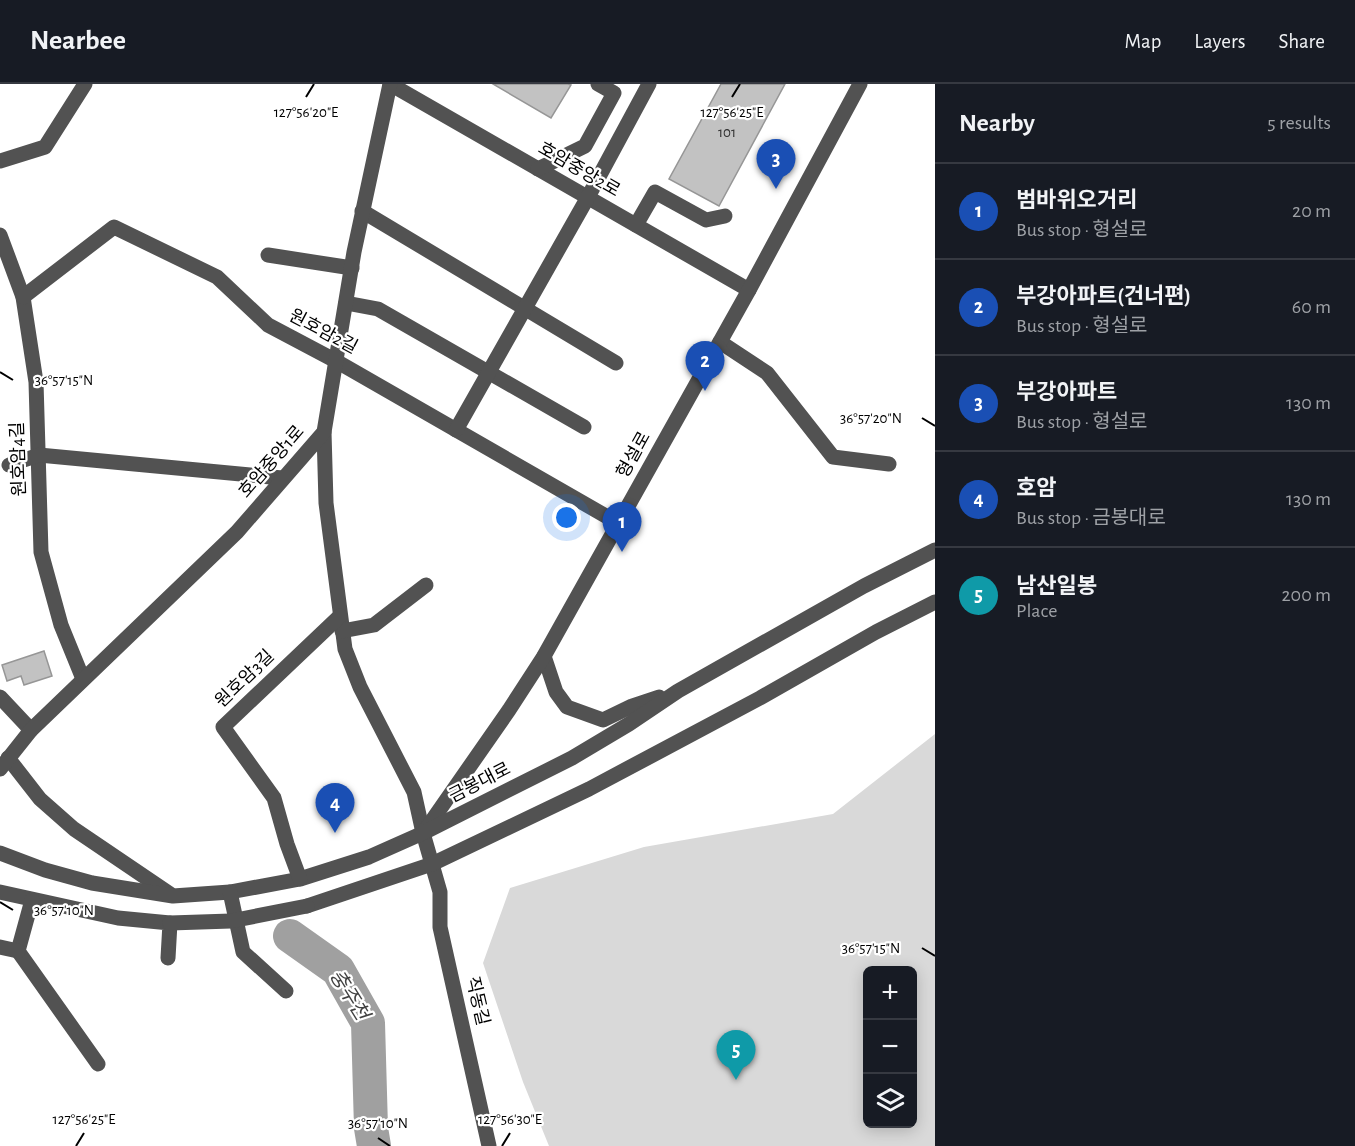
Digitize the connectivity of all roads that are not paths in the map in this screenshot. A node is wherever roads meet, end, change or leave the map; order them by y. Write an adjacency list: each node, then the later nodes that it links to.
1 (85, 84): 7 (street)
2 (390, 84): 8 (street, 호암중앙2로); 10 (street, 호암중앙1로)
3 (598, 84): 6 (street)
4 (649, 84): 9 (street)
5 (860, 84): 16 (street, 형설로)
6 (618, 89): 8 (street)
7 (0, 161)
8 (538, 169): 9 (street, 호암중앙2로)
9 (588, 197): 12 (street, 호암중앙2로); 19 (street)
10 (362, 211): 15 (street, 호암중앙1로); 19 (street)
11 (725, 216): 12 (street)
12 (636, 225): 16 (street, 호암중앙2로)
13 (0, 235): 17 (street, 원호암4길)
14 (268, 255): 15 (street)
15 (352, 268): 18 (street, 호암중앙1로)
16 (749, 290): 20 (street, 형설로)
17 (23, 297): 21 (street, 원호암2길); 27 (street, 원호암4길)
18 (346, 303): 21 (street, 호암중앙1로); 23 (street)
19 (526, 307): 22 (street); 23 (street)
20 (720, 342): 28 (street); 31 (street, 형설로)
21 (336, 361): 25 (street, 원호암2길); 26 (street, 호암중앙1로)
22 (616, 363)
23 (489, 371): 24 (street); 25 (street)
24 (584, 427)
25 (456, 430): 31 (street, 원호암2길)
26 (324, 432): 30 (street, 호암중앙1로); 35 (street)
27 (39, 455): 29 (street); 30 (street); 37 (street, 원호암4길)
28 (889, 464)
29 (9, 465)
30 (282, 478): 37 (street, 호암중앙1로)
31 (618, 524): 36 (street, 형설로)
32 (935, 550): 38 (street, 금봉대로)
33 (426, 585): 35 (street)
34 (935, 602): 44 (street)
35 (341, 623): 42 (street); 45 (street, 원호암3길)
36 (544, 656): 38 (street); 42 (street, 형설로)
37 (83, 679): 40 (street, 호암중앙1로)
38 (678, 691): 42 (street, 금봉대로)
39 (0, 697): 40 (street)
40 (31, 730): 41 (street, 호암중앙1로)
41 (4, 763): 48 (street)
42 (423, 833): 44 (street, 직동길); 45 (street, 금봉대로)
43 (0, 853): 48 (street, 금봉대로)
44 (432, 864): 50 (street, bridge); 56 (street, 직동길)
45 (300, 879): 47 (street, 금봉대로)
46 (0, 892): 49 (street)
47 (230, 892): 48 (street, 금봉대로); 54 (street)
48 (173, 896)
49 (32, 900): 50 (street); 52 (street)
50 (170, 923): 53 (street)
51 (0, 947): 52 (street)
52 (18, 951): 55 (street)
53 (168, 958)
54 (286, 991)
55 (98, 1064)
56 (489, 1146)

